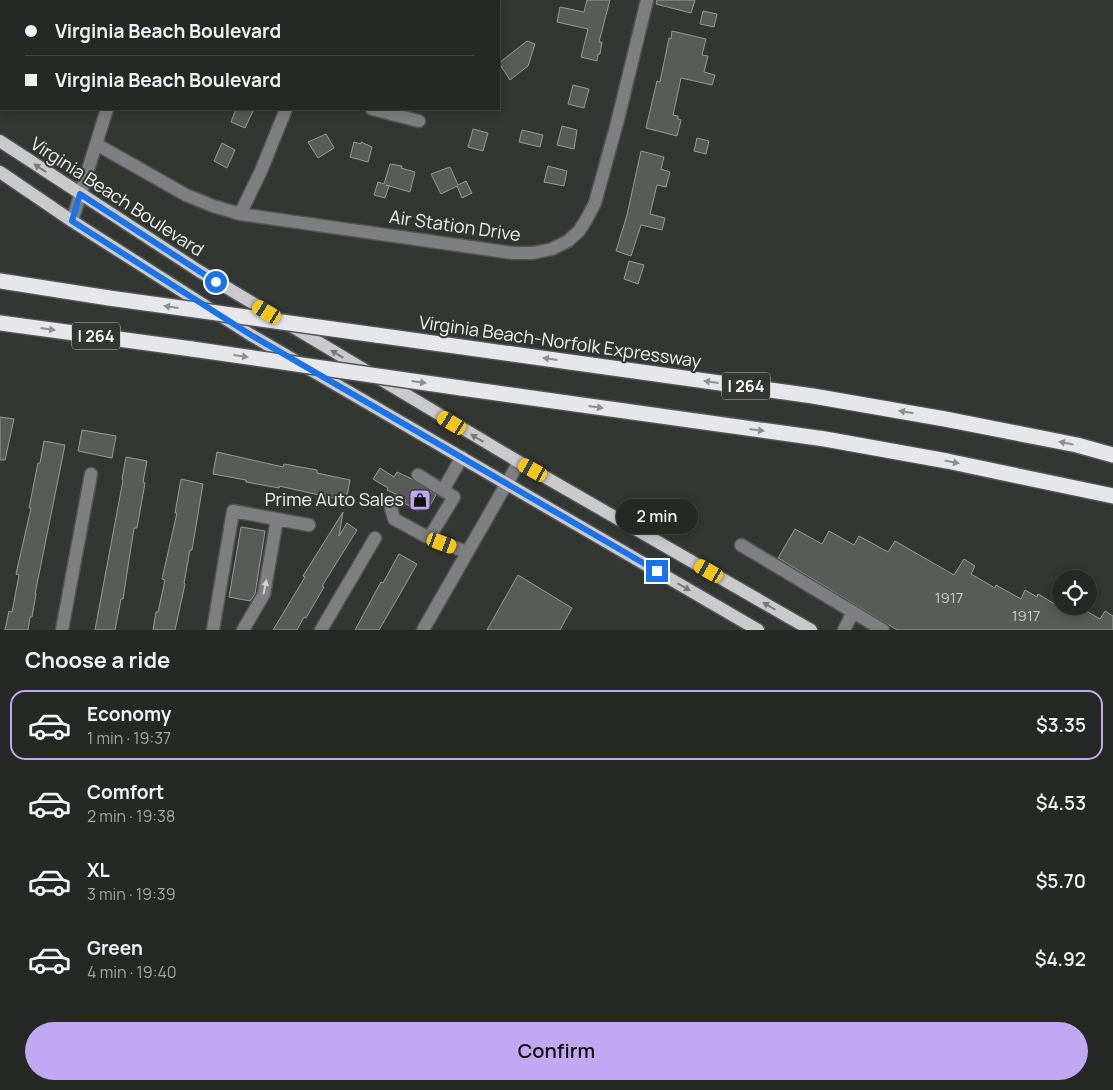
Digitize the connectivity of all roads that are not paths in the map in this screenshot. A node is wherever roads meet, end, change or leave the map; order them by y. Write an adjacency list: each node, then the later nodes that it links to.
1 (647, 0): 10 (street, Air Station Drive)
2 (108, 110): 7 (street)
3 (286, 110): 10 (street)
4 (376, 110): 5 (street)
5 (419, 121)
6 (0, 141): 9 (main road, Virginia Beach Boulevard, one-way to 6)
7 (96, 144): 9 (street); 10 (street, Air Station Drive)
8 (0, 172): 11 (main road)
9 (80, 194): 11 (street); 16 (main road, Virginia Beach Boulevard, one-way to 9)
10 (240, 214)
11 (72, 221): 15 (main road)
12 (0, 281): 14 (highway, Virginia Beach-Norfolk Expressway / I 264, one-way to 12, bridge)
13 (0, 322): 21 (highway, I 264, one-way to 21, bridge)
14 (1113, 455)
15 (462, 457): 19 (main road); 20 (street)
16 (519, 462): 19 (street); 36 (main road, Virginia Beach Boulevard, one-way to 16)
17 (91, 474): 31 (street)
18 (418, 475): 20 (street)
19 (507, 483): 28 (street); 35 (main road, one-way to 35)
20 (442, 490): 26 (street)
21 (1113, 496)
22 (395, 502): 26 (street)
23 (277, 519): 24 (street); 32 (street); 33 (street, one-way to 23)
24 (309, 525)
25 (375, 538): 30 (street)
26 (429, 538): 28 (street)
27 (741, 545): 29 (street)
28 (467, 552): 34 (street)
29 (853, 612): 37 (street); 38 (street)
30 (325, 629)
31 (62, 630)
32 (213, 630)
33 (243, 630)
34 (423, 630)
35 (758, 630)
36 (811, 630)
37 (844, 630)
38 (883, 630)

